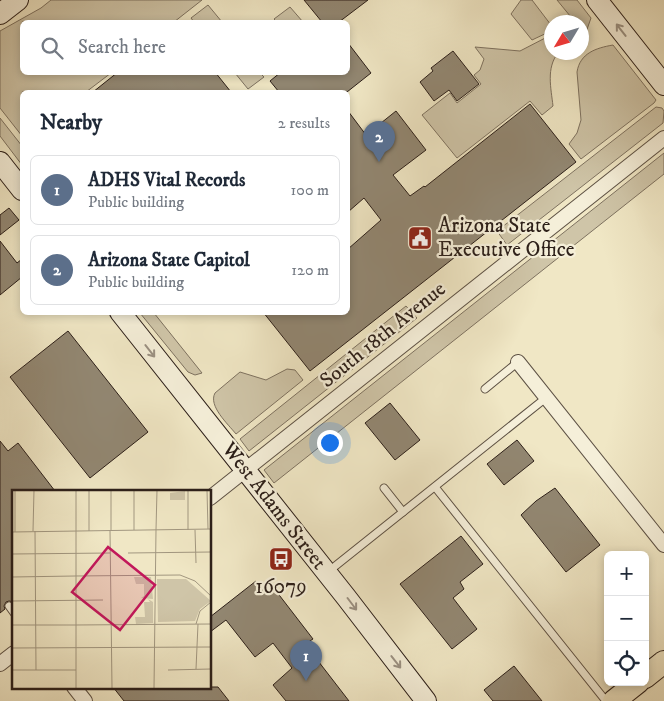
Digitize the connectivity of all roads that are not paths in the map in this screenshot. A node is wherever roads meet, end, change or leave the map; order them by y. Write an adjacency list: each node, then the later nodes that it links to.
1 (18, 0): 3 (main road)
2 (597, 0): 4 (main road, one-way to 2)
3 (0, 14)
4 (664, 85)
5 (664, 138): 12 (street, South 18th Avenue)
6 (0, 162): 7 (main road)
7 (20, 187)
8 (122, 315): 12 (main road, West Adams Street, one-way to 12)
9 (518, 362): 10 (lane); 11 (street)
10 (485, 388)
11 (547, 398): 13 (lane); 17 (street)
12 (245, 470): 15 (street, South 18th Avenue); 18 (main road, West Adams Street)
13 (435, 486): 16 (lane); 29 (lane)
14 (384, 488): 16 (lane)
15 (211, 497)
16 (403, 512): 18 (lane)
17 (664, 546)
18 (327, 573): 28 (main road, West Adams Street, one-way to 28)
19 (9, 606): 20 (lane)
20 (12, 610)
21 (12, 655): 23 (street)
22 (664, 662): 24 (main road)
23 (0, 664)
24 (649, 674)
25 (633, 686): 30 (main road)
26 (75, 688): 27 (street)
27 (85, 701)
28 (426, 701)
29 (606, 701)
30 (614, 701)

